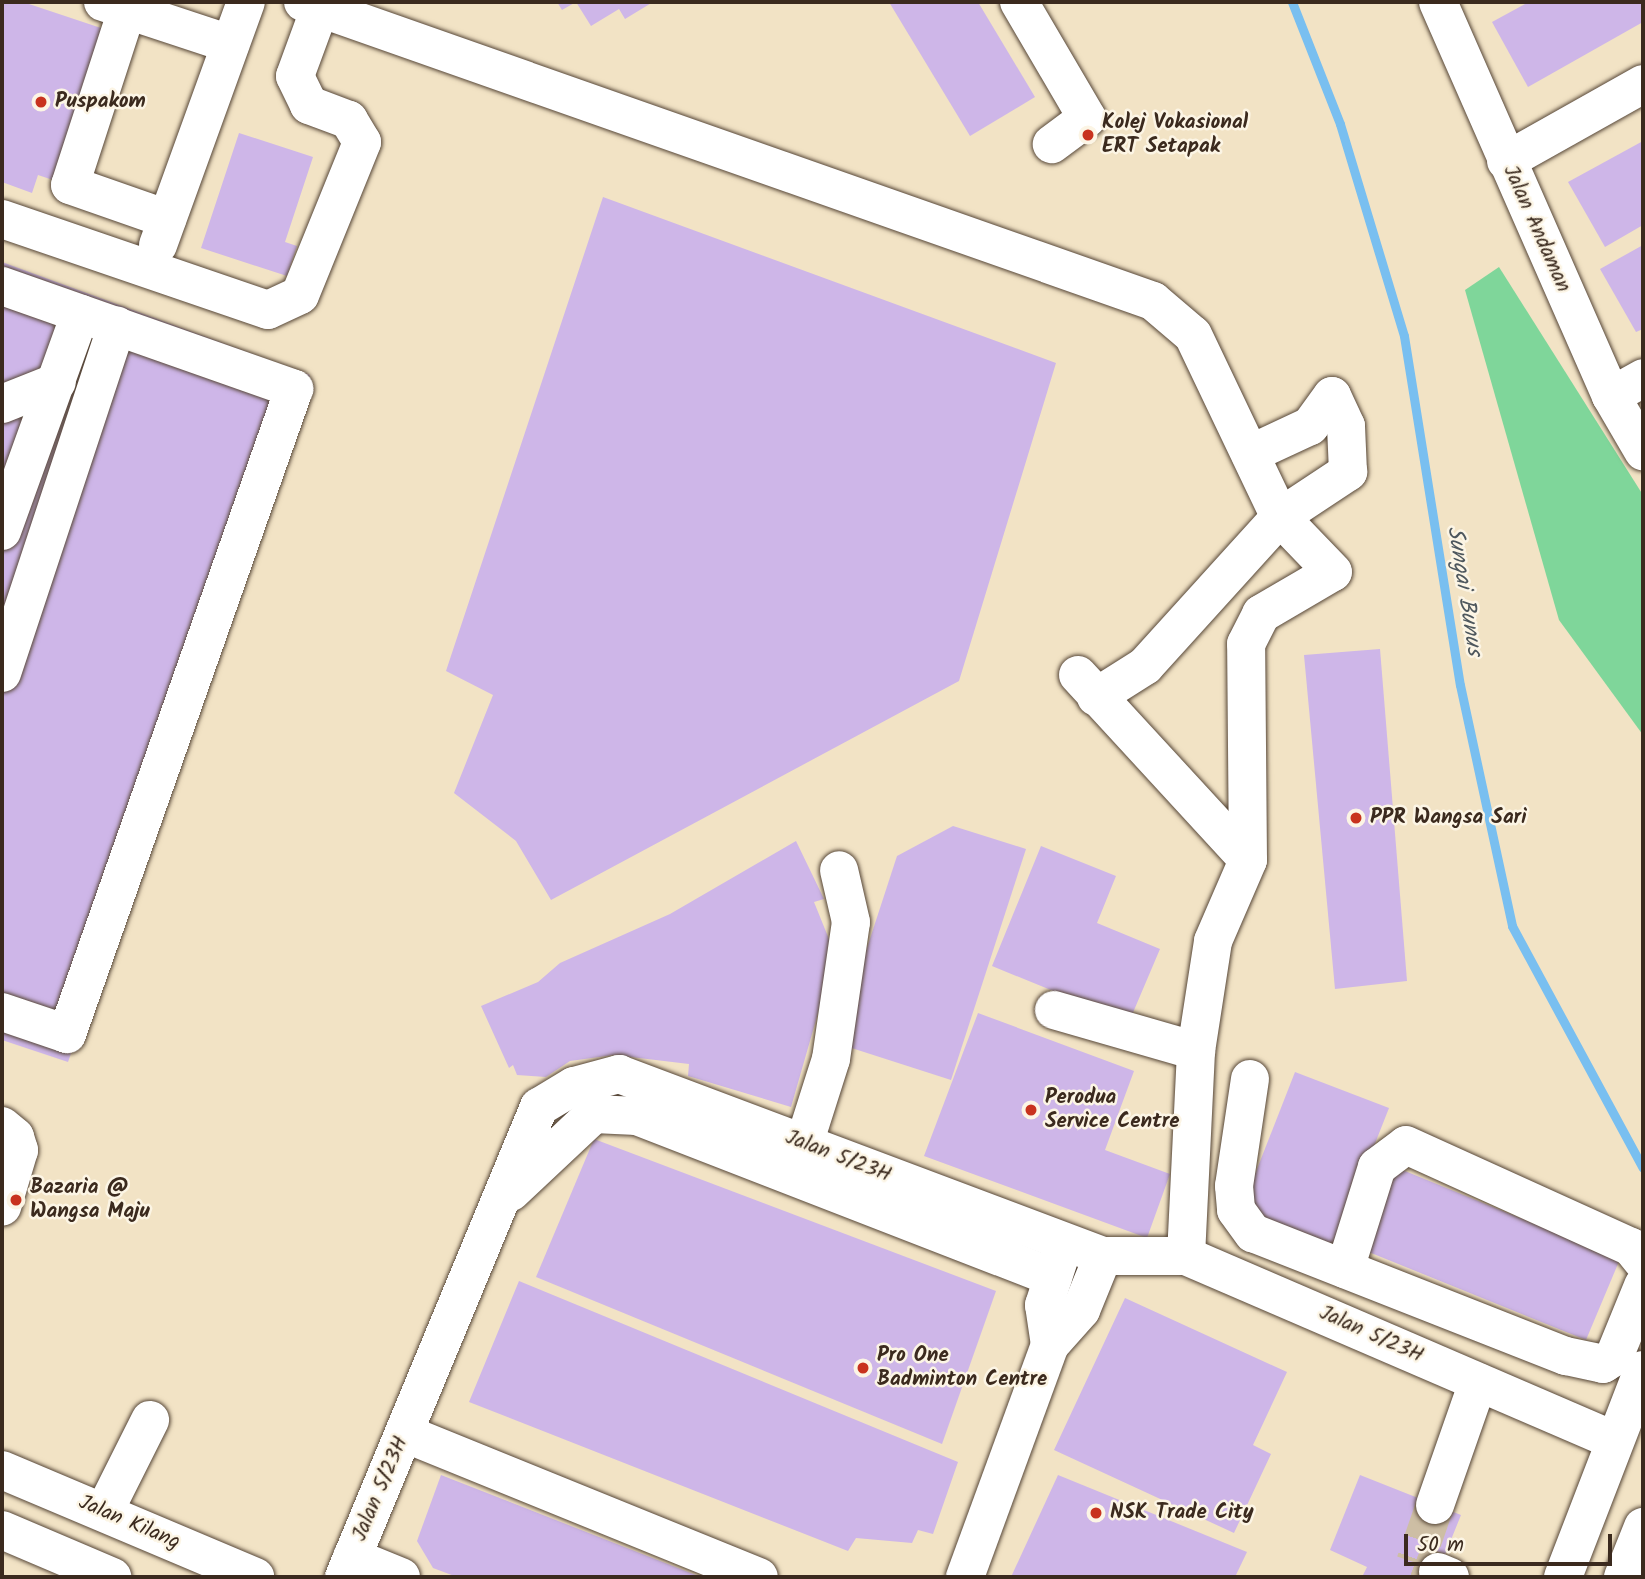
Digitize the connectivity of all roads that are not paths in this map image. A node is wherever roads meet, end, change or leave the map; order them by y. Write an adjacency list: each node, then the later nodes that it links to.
1 (246, 2): 6 (street)
2 (1019, 2): 8 (street)
3 (1438, 2): 9 (street, Jalan Andaman)
4 (311, 5): 12 (street); 21 (street)
5 (115, 6): 6 (street); 11 (street)
6 (230, 44): 11 (street)
7 (1643, 84): 9 (street)
8 (1052, 144)
9 (1506, 161): 18 (street, Jalan Andaman)
10 (2, 219): 12 (street)
11 (167, 219): 12 (street)
12 (149, 270)
13 (2, 286): 14 (street)
14 (80, 314): 15 (street); 17 (street)
15 (117, 326): 24 (street); 28 (street)
16 (1643, 378): 18 (street)
17 (57, 382): 19 (street); 23 (street)
18 (1611, 396): 20 (street, Jalan Andaman)
19 (2, 404)
20 (1643, 451)
21 (1250, 454): 22 (street); 22 (street)
22 (1280, 517): 25 (street); 25 (street)
23 (2, 531)
24 (2, 673)
25 (1248, 860): 29 (street)
26 (839, 870): 32 (street)
27 (1054, 1010): 29 (street)
28 (2, 1012)
29 (1196, 1051): 36 (street)
30 (1250, 1079): 39 (street)
31 (2, 1126): 34 (street)
32 (804, 1144): 33 (street, Jalan 5/23H); 37 (street, Jalan 5/23H)
33 (500, 1203): 37 (street); 47 (street, Jalan 5/23H)
34 (2, 1207)
35 (1103, 1256): 36 (street, Jalan 5/23H); 37 (street, Jalan 5/23H); 43 (street)
36 (1186, 1256): 41 (street, Jalan 5/23H)
37 (1058, 1260): 43 (street)
38 (1643, 1262): 39 (street)
39 (1337, 1266): 41 (street); 42 (street)
40 (1643, 1286): 42 (street)
41 (1311, 1309): 45 (street, Jalan 5/23H)
42 (1476, 1321): 45 (street)
43 (1050, 1345): 59 (street)
44 (1643, 1370): 48 (street)
45 (1466, 1377): 48 (street, Jalan 5/23H); 50 (street)
46 (150, 1420): 51 (street)
47 (404, 1433): 54 (street, Jalan 5/23H); 55 (street)
48 (1612, 1440): 60 (street)
49 (2, 1470): 51 (street, Jalan Kilang)
50 (1435, 1505)
51 (104, 1512): 57 (street, Jalan Kilang)
52 (1643, 1527): 61 (street)
53 (2, 1530): 56 (street)
54 (348, 1567): 58 (street)
55 (747, 1575)
56 (113, 1577)
57 (255, 1577)
58 (401, 1577)
59 (965, 1577)
60 (1563, 1577)
61 (1623, 1577)

